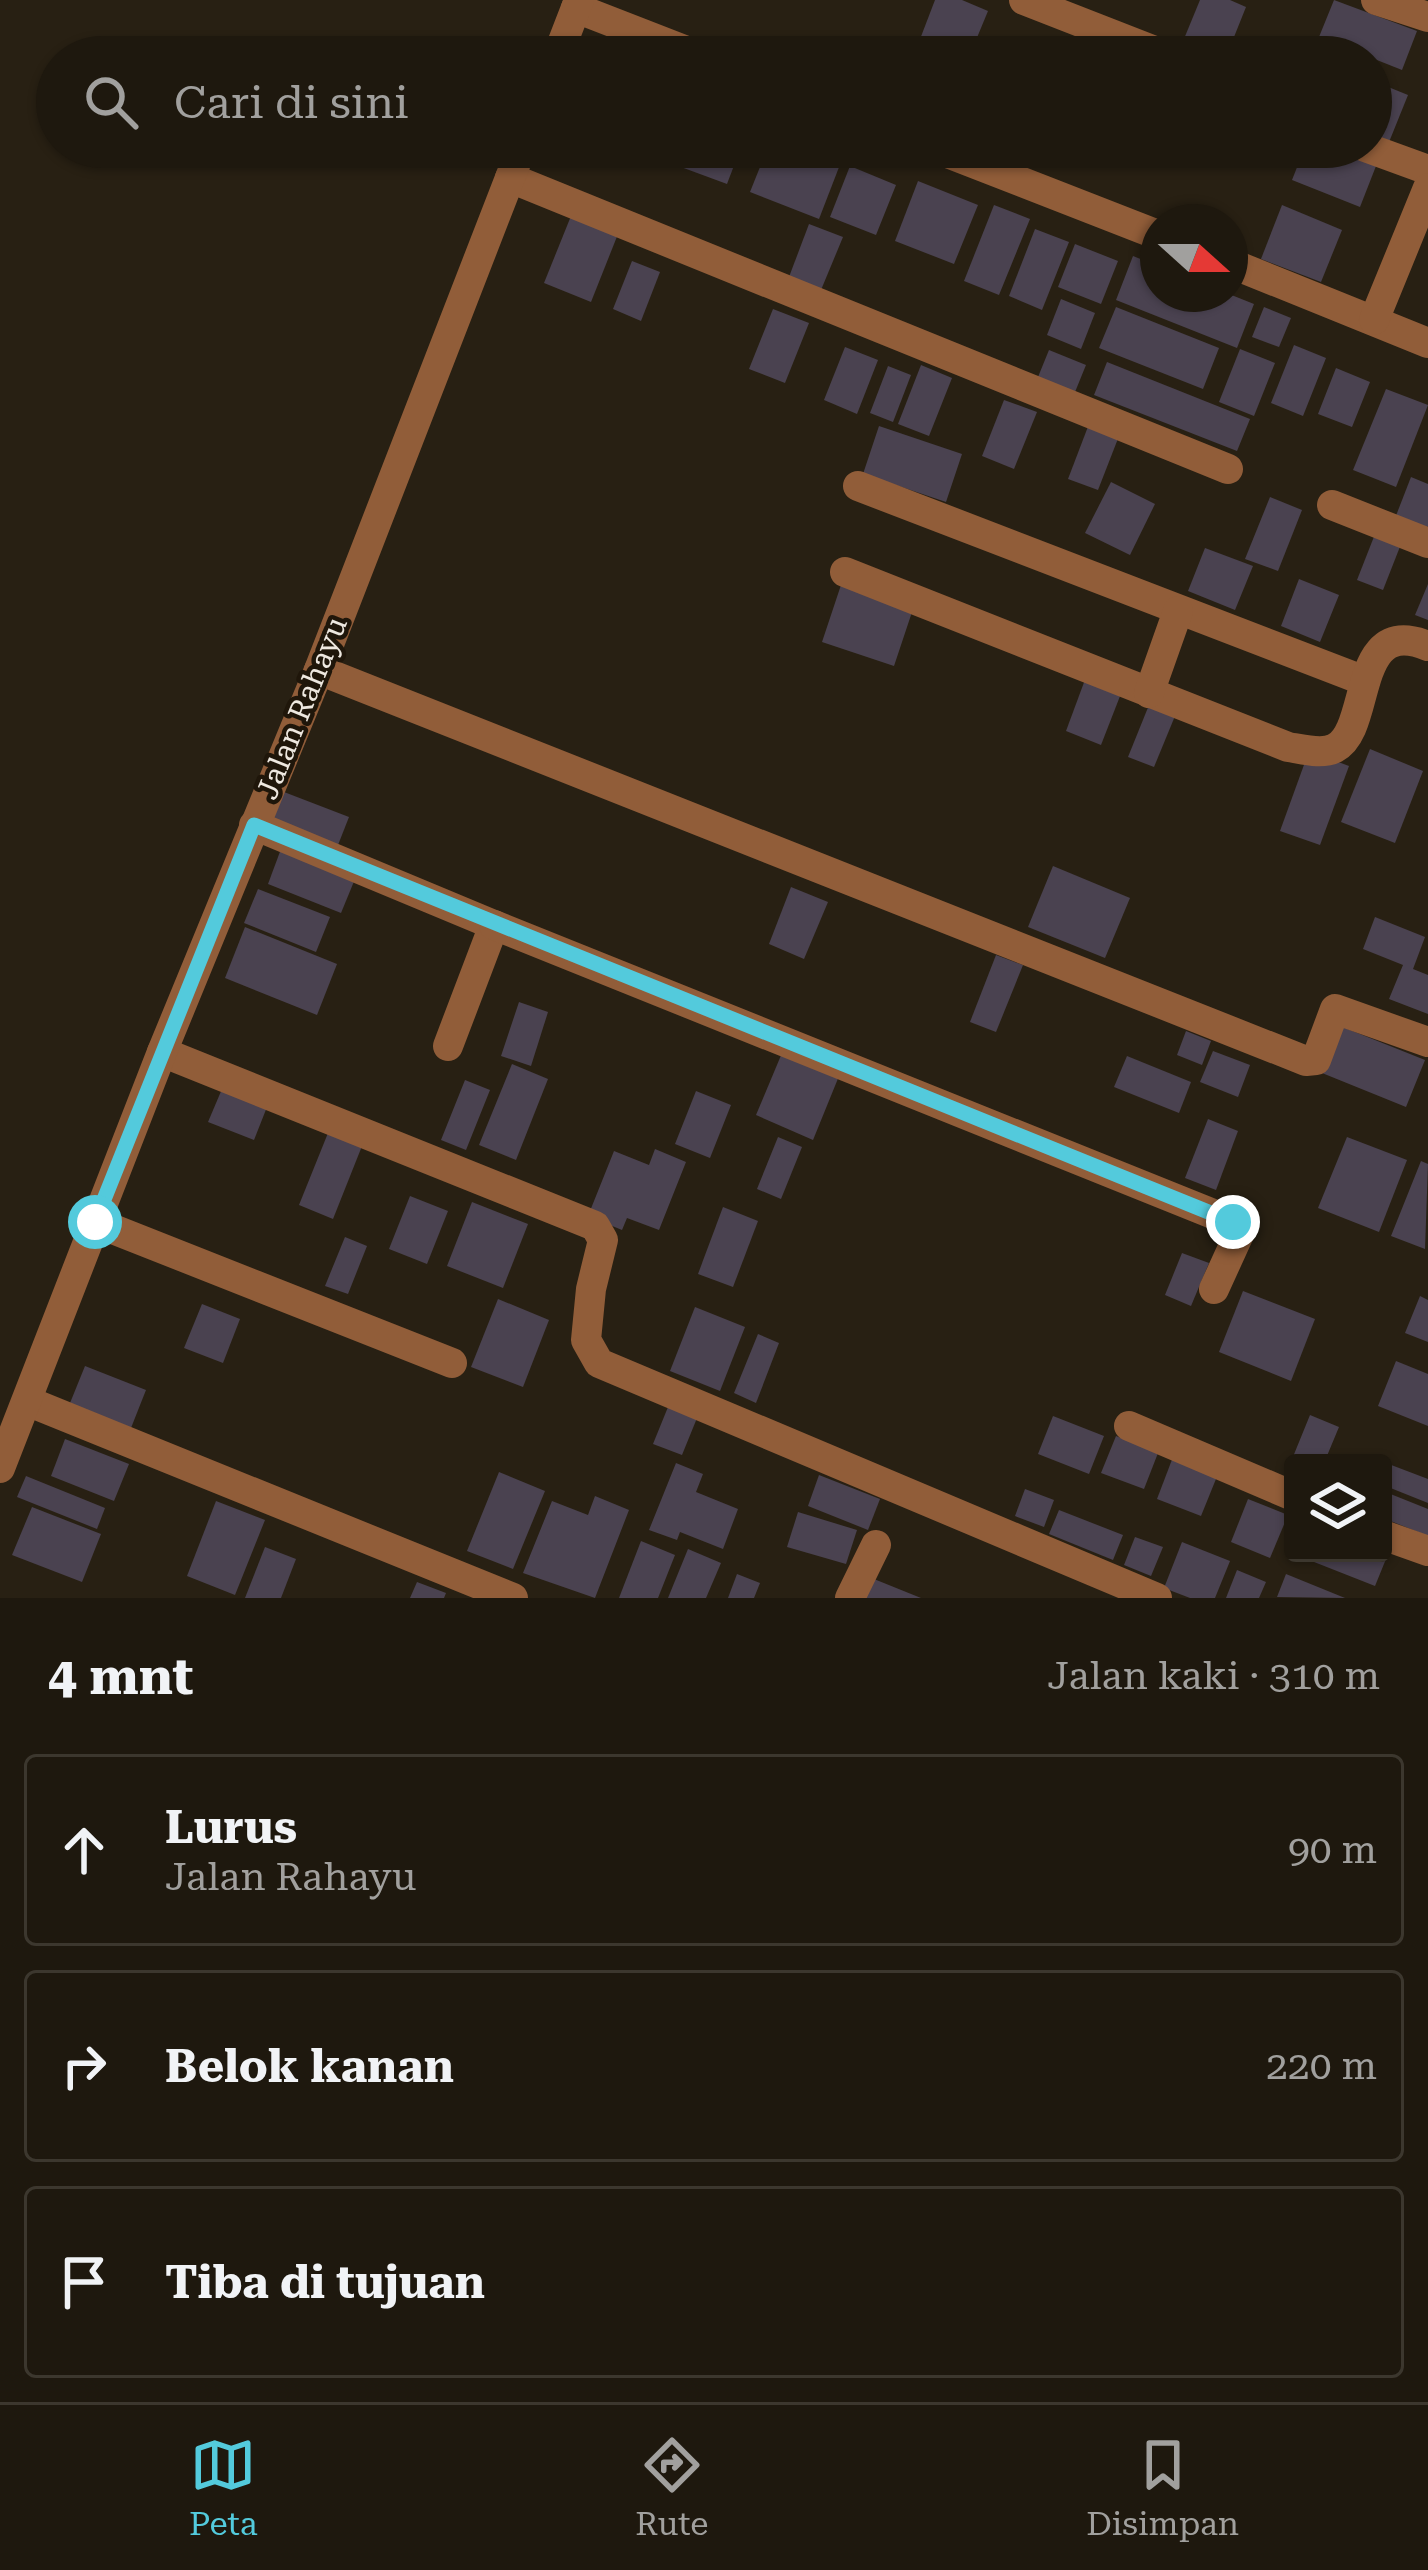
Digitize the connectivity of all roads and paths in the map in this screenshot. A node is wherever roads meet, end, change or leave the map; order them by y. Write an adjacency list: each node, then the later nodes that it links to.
1 (1024, 0): 7 (street)
2 (1376, 0): 4 (street)
3 (577, 4): 5 (street); 6 (street)
4 (1428, 17)
5 (565, 36)
6 (652, 36)
7 (1116, 36)
8 (1392, 157): 11 (street)
9 (514, 168): 12 (street, Jalan Rahayu)
10 (986, 168): 14 (street)
11 (1428, 170)
12 (510, 178): 18 (street); 25 (street, Jalan Rahayu)
13 (1428, 188): 16 (street)
14 (1140, 228)
15 (1248, 270): 16 (street)
16 (1374, 320): 17 (street)
17 (1428, 343)
18 (1228, 469)
19 (858, 486): 23 (street)
20 (1332, 505): 21 (street)
21 (1428, 543)
22 (845, 572): 27 (street)
23 (1178, 611): 26 (street); 27 (street)
24 (1428, 646): 26 (street)
25 (319, 670): 28 (street, Jalan Rahayu); 30 (street)
26 (1365, 681): 27 (street)
27 (1149, 694)
28 (254, 825): 29 (street); 32 (street, Jalan Rahayu)
29 (494, 925): 31 (street); 34 (street)
30 (1428, 1042)
31 (448, 1046)
32 (162, 1052): 33 (street, Jalan Rahayu); 45 (street)
33 (95, 1222): 35 (street); 36 (street, Jalan Rahayu)
34 (1214, 1289)
35 (452, 1363)
36 (27, 1401): 38 (street, Jalan Rahayu); 43 (street)
37 (1129, 1426): 39 (street)
38 (0, 1468)
39 (1284, 1492)
40 (1392, 1537): 42 (street)
41 (876, 1545): 44 (street)
42 (1428, 1551)
43 (513, 1598)
44 (850, 1598)
45 (1157, 1598)

